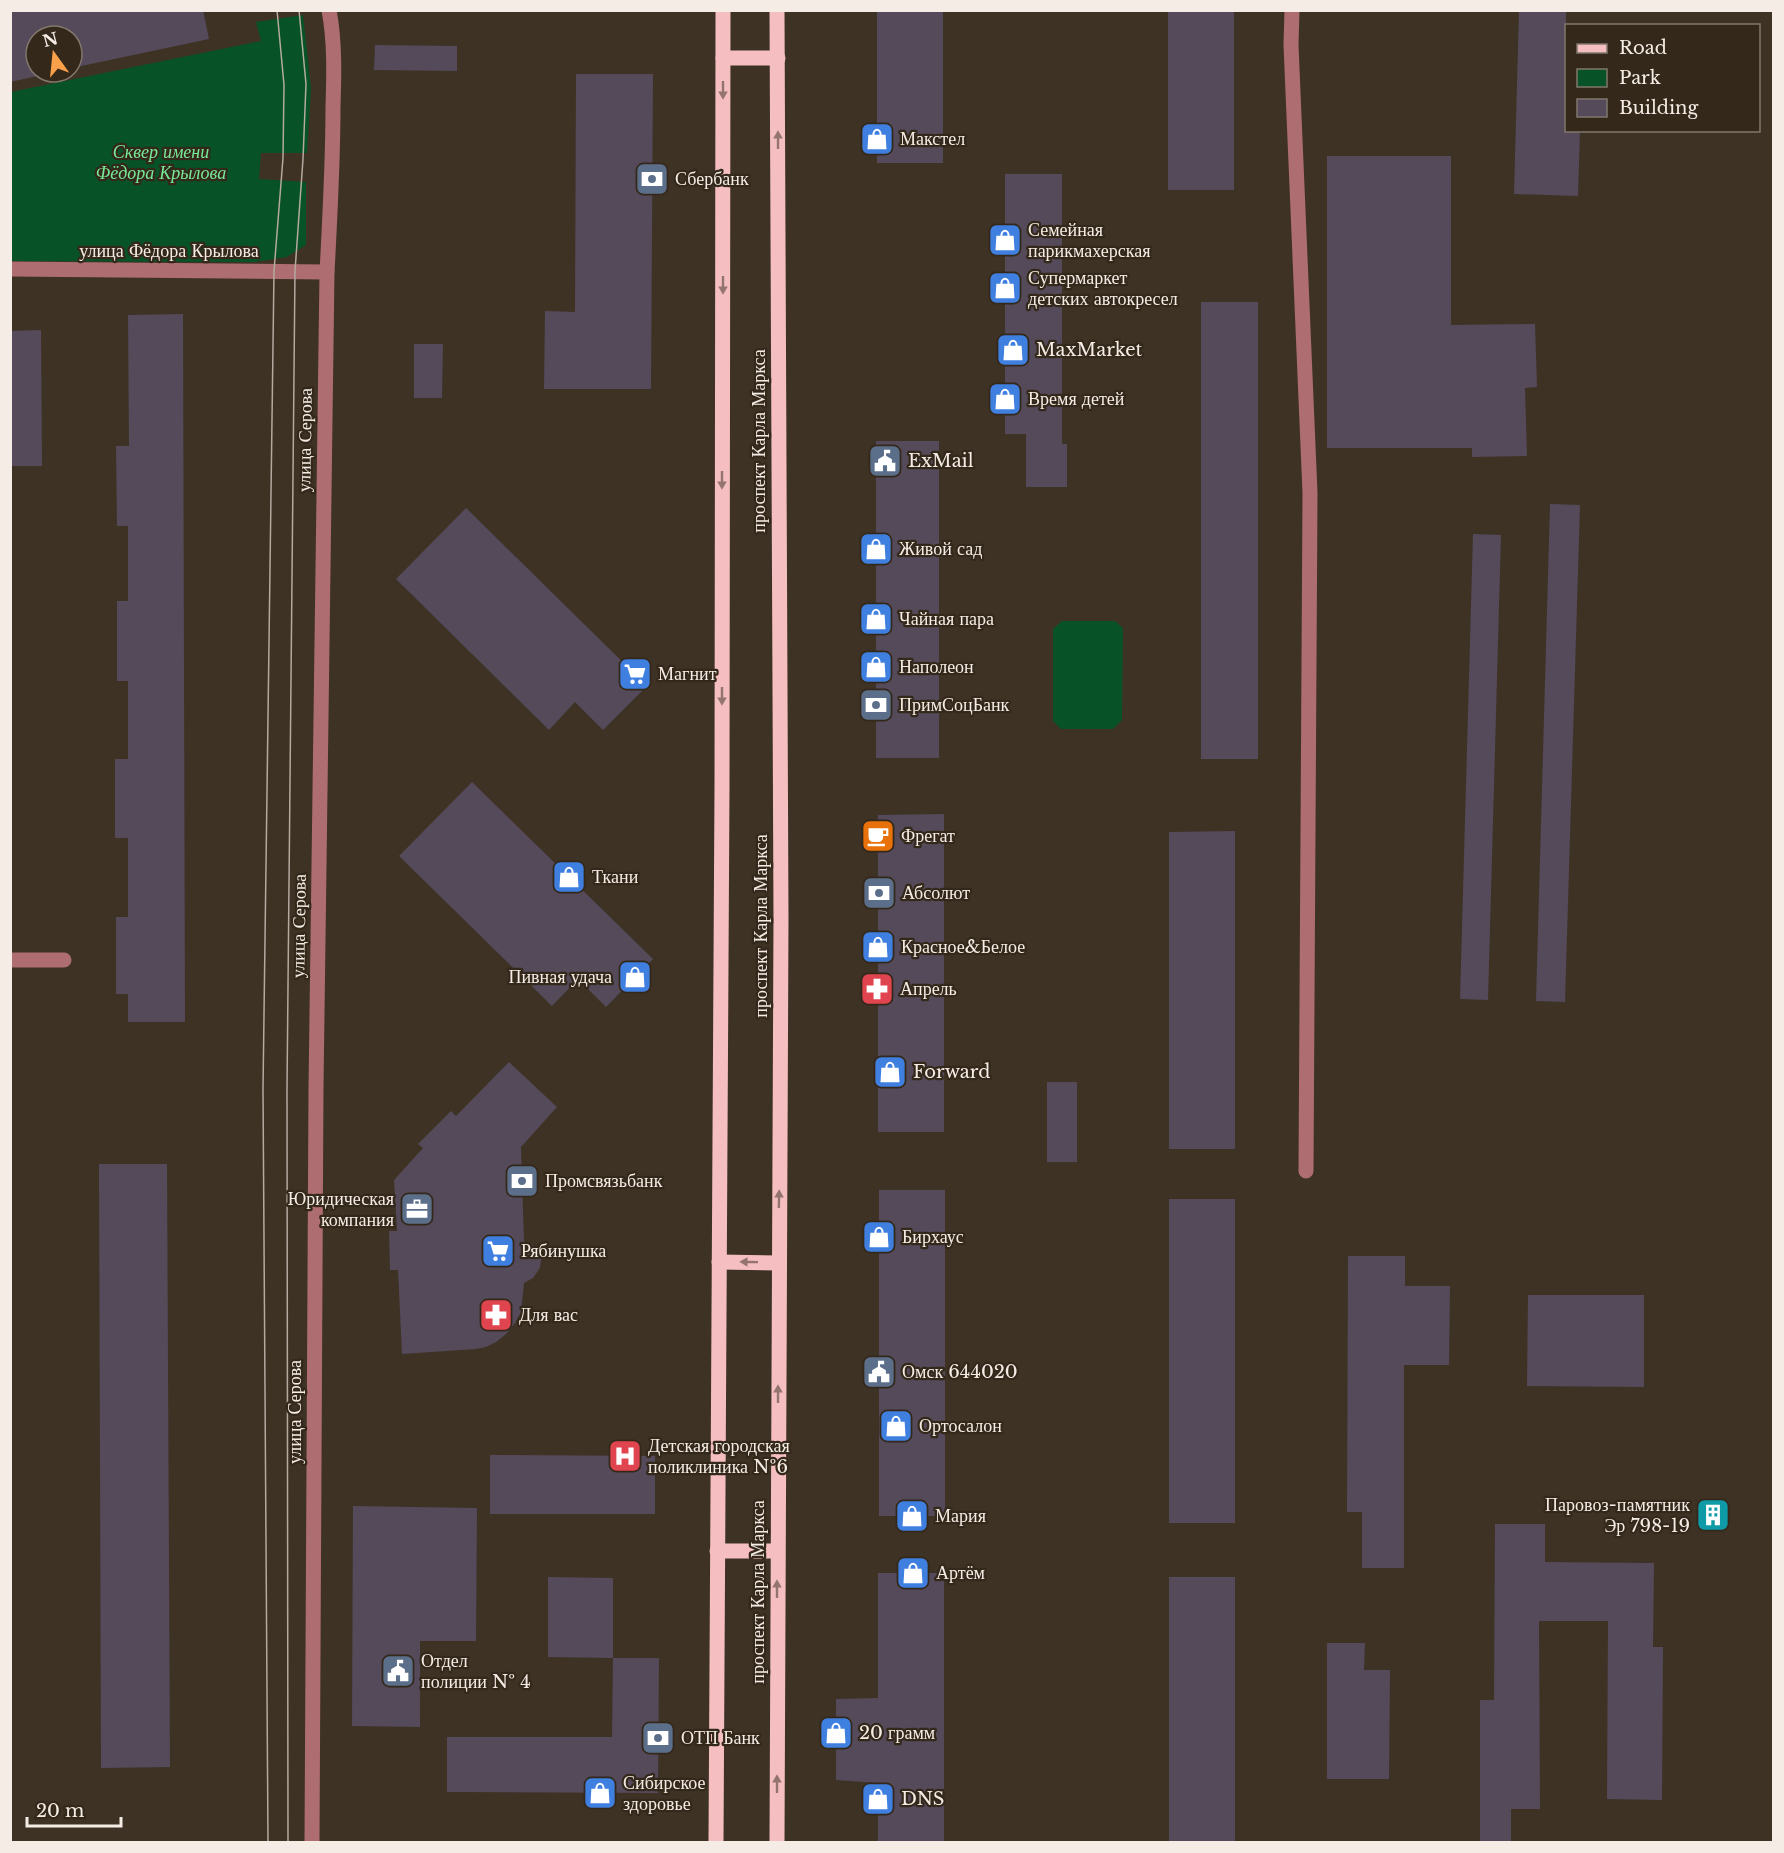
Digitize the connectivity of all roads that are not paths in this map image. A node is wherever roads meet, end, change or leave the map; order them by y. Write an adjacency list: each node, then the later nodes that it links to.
1 (329, 10): 8 (street, улица Серова)
2 (723, 10): 5 (main road, проспект Карла Маркса)
3 (777, 10): 6 (main road, проспект Карла Маркса)
4 (1292, 10): 11 (street)
5 (723, 58): 6 (main road); 12 (main road, проспект Карла Маркса, one-way to 12)
6 (778, 58): 13 (main road, проспект Карла Маркса, one-way to 6)
7 (10, 269): 8 (street, улица Фёдора Крылова)
8 (327, 272): 16 (street, улица Серова)
9 (10, 960): 10 (street)
10 (64, 960)
11 (1306, 1171)
12 (719, 1262): 13 (main road, one-way to 12); 14 (main road, проспект Карла Маркса)
13 (779, 1263): 15 (main road, проспект Карла Маркса, one-way to 13)
14 (717, 1551): 15 (main road); 17 (main road, проспект Карла Маркса)
15 (777, 1551): 18 (main road, проспект Карла Маркса, one-way to 15)
16 (312, 1842)
17 (716, 1842)
18 (777, 1842)

